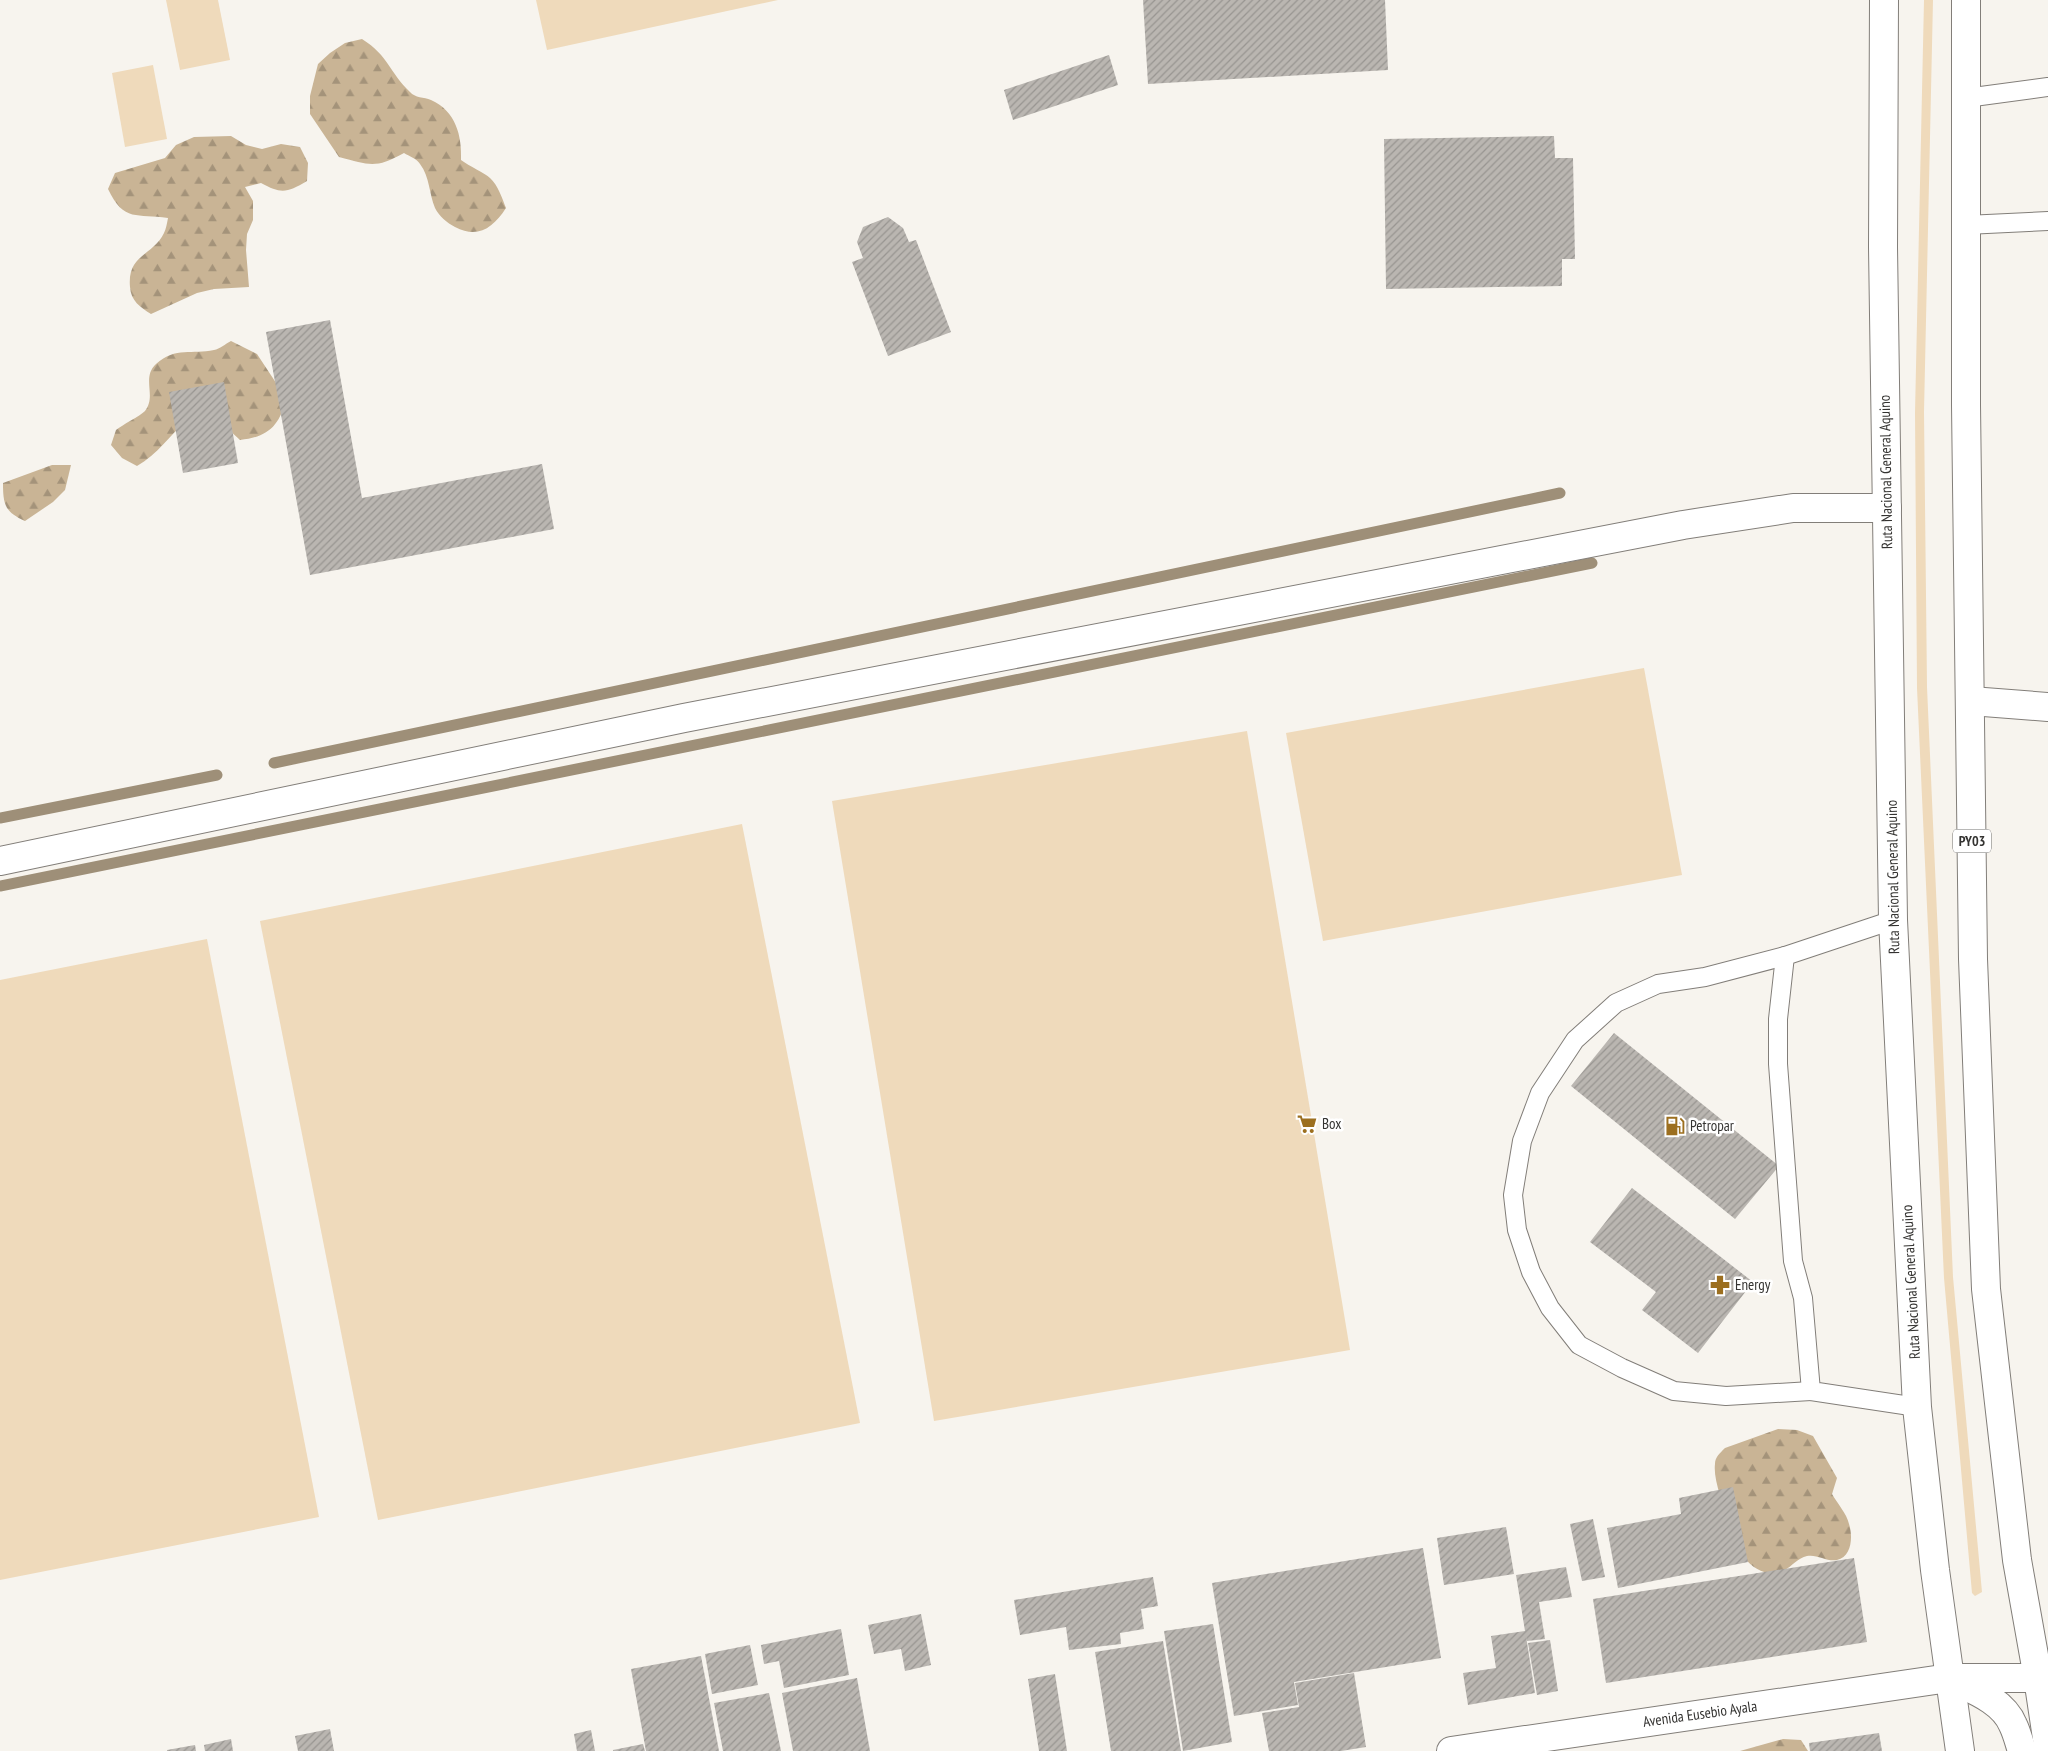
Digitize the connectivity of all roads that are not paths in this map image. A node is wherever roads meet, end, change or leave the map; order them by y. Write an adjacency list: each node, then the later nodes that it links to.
1 (1884, 0): 7 (main road, Ruta Nacional General Aquino)
2 (1966, 0): 4 (main road, PY03)
3 (2048, 87): 4 (lane)
4 (1966, 98): 6 (main road, PY03)
5 (2048, 221): 6 (lane)
6 (1966, 225): 8 (main road, PY03)
7 (1887, 508): 10 (main road); 11 (main road, Ruta Nacional General Aquino)
8 (1971, 701): 9 (main road); 16 (main road, PY03)
9 (2048, 707)
10 (0, 861)
11 (1893, 920): 12 (lane); 14 (main road, Ruta Nacional General Aquino)
12 (1785, 956): 13 (lane); 13 (lane)
13 (1811, 1391): 14 (lane)
14 (1917, 1407): 15 (main road, Ruta Nacional General Aquino)
15 (1948, 1678): 16 (main road, Avenida Eusebio Ayala); 18 (main road, Avenida Eusebio Ayala); 19 (main road, Ruta Nacional General Aquino); 20 (main road)
16 (2043, 1678): 17 (main road, PY03)
17 (2048, 1746)
18 (1451, 1751)
19 (1960, 1751)
20 (2022, 1751)

